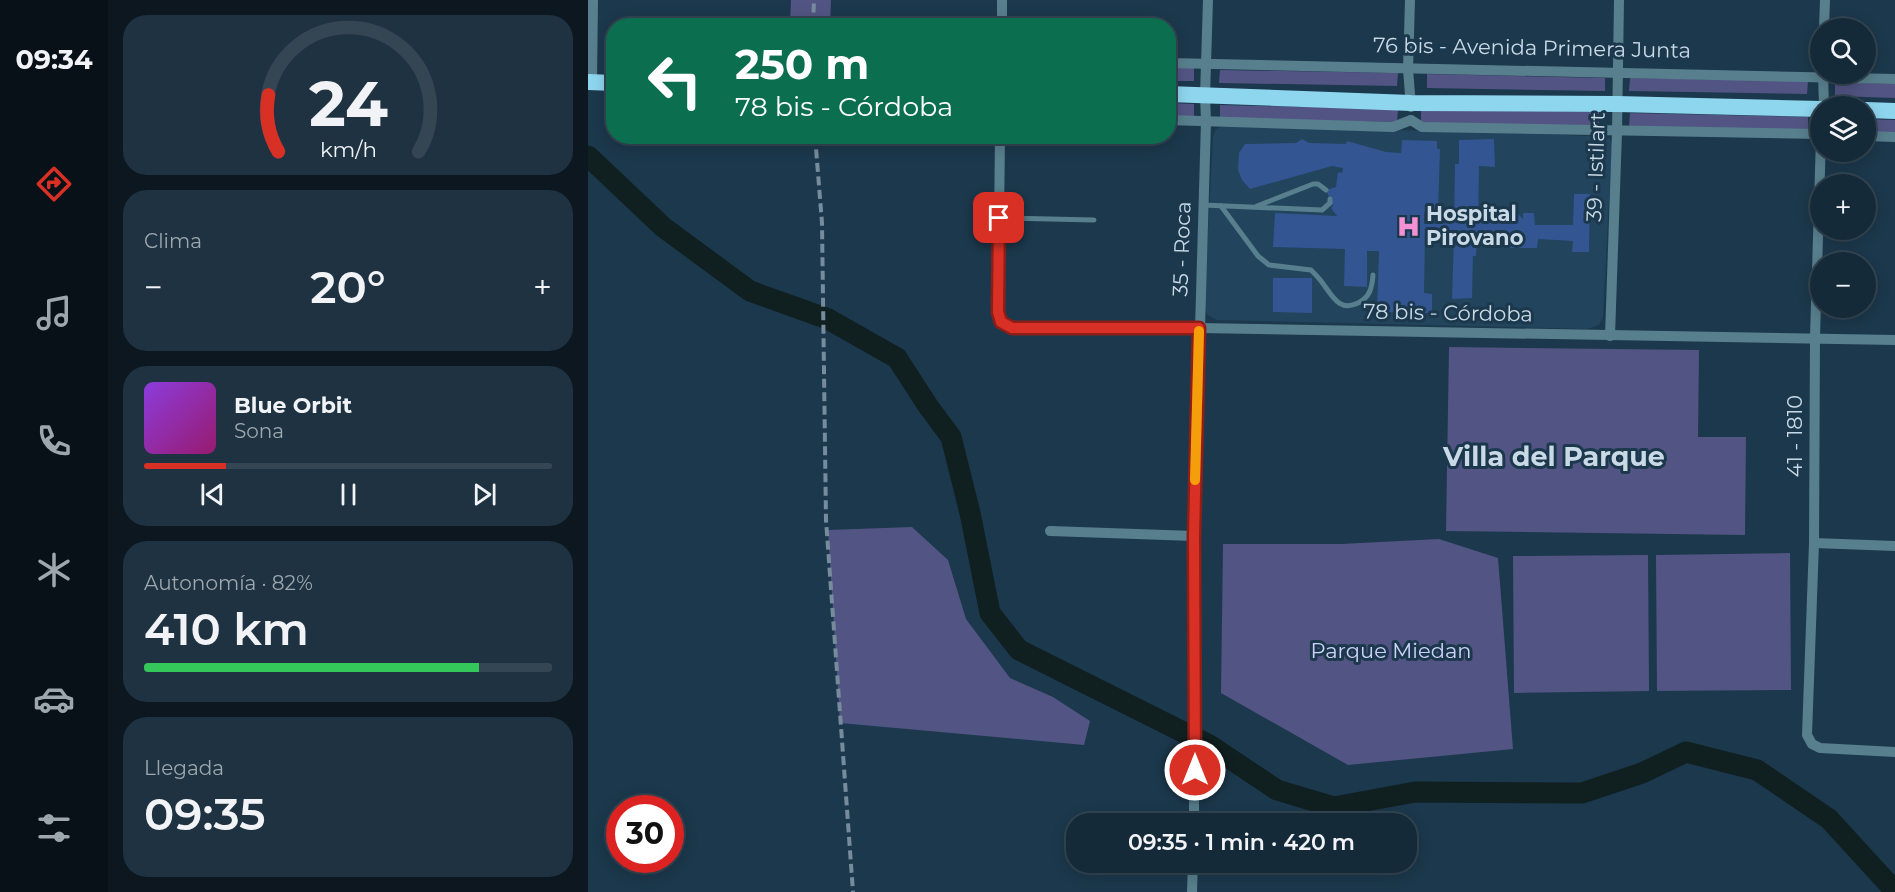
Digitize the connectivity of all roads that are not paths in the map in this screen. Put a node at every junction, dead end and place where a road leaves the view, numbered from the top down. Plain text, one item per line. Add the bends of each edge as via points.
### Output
1 (593, 0) edge
2 (1002, 0) edge
3 (1208, 0) edge
4 (1410, 0) edge
5 (1619, 0) edge
6 (1825, 0) edge
7 (1002, 18) edge
8 (1824, 18) edge
9 (1176, 63) edge
10 (1206, 64) junction
11 (1408, 69) junction
12 (1617, 72) junction
13 (1810, 75) edge
14 (1876, 78) edge
15 (1895, 79) edge
16 (590, 82) edge
17 (606, 83) edge
18 (1176, 94) edge
19 (1205, 96) junction
20 (1411, 103) junction
21 (1617, 104) junction
22 (1810, 108) edge
23 (1876, 110) edge
24 (1895, 111) edge
25 (1176, 120) edge
26 (1411, 120) junction
27 (1206, 121) junction
28 (1617, 132) junction
29 (1810, 136) edge
30 (1876, 136) edge
31 (1895, 137) edge
32 (1000, 144) edge
33 (1820, 162) edge
34 (1326, 190) dead end
35 (1330, 199) dead end
36 (1203, 205) junction
37 (1221, 206) junction
38 (1253, 207) junction
39 (999, 218) junction
40 (1094, 220) dead end
41 (1373, 275) dead end
42 (1199, 328) junction
43 (1610, 336) junction
44 (1815, 337) junction
45 (1895, 340) edge
46 (1050, 531) dead end
47 (1194, 536) junction
48 (1814, 543) junction
49 (1895, 546) edge
50 (1895, 752) edge
51 (1194, 813) edge
52 (1193, 873) edge
53 (1192, 892) edge

1 - 16 street
2 - 7 street
3 - 10 street, 35 - Roca
4 - 11 street
5 - 12 street, 39 - Istilart
6 - 8 street
9 - 10 street, 76 bis - Avenida Primera Junta
10 - 11 street, 76 bis - Avenida Primera Junta
10 - 19 street, 35 - Roca
11 - 12 street, 76 bis - Avenida Primera Junta
11 - 20 street
12 - 13 street, 76 bis - Avenida Primera Junta
12 - 21 street, 39 - Istilart
14 - 15 street, 76 bis - Avenida Primera Junta
16 - 17 highway
18 - 19 highway
19 - 20 highway
19 - 27 street, 35 - Roca
20 - 21 highway
20 - 26 street
21 - 22 highway
21 - 28 street, 39 - Istilart
23 - 24 highway
25 - 27 street
26 - 27 street via 1392,127
26 - 28 street via 1422,127
27 - 36 street, 35 - Roca
28 - 29 street
28 - 43 street, 39 - Istilart
30 - 31 street
32 - 39 street
33 - 44 street, 41 - 1810
34 - 38 lane via 1313,184
35 - 38 lane via 1322,210
36 - 37 lane
36 - 42 street, 35 - Roca
37 - 38 lane
37 - 41 lane via 1257,256 1269,266 1311,270 1341,305 1351,306 1368,297
39 - 40 lane
39 - 42 street, 78 bis - Córdoba via 1001,322 1012,328
42 - 43 street, 78 bis - Córdoba
42 - 47 street, 35 - Roca
43 - 44 street, 78 bis - Córdoba
44 - 45 street, 78 bis - Córdoba
44 - 48 street, 41 - 1810
46 - 47 street
47 - 51 street, 35 - Roca
48 - 49 street
48 - 50 street, 41 - 1810 via 1807,735 1820,748
52 - 53 street

